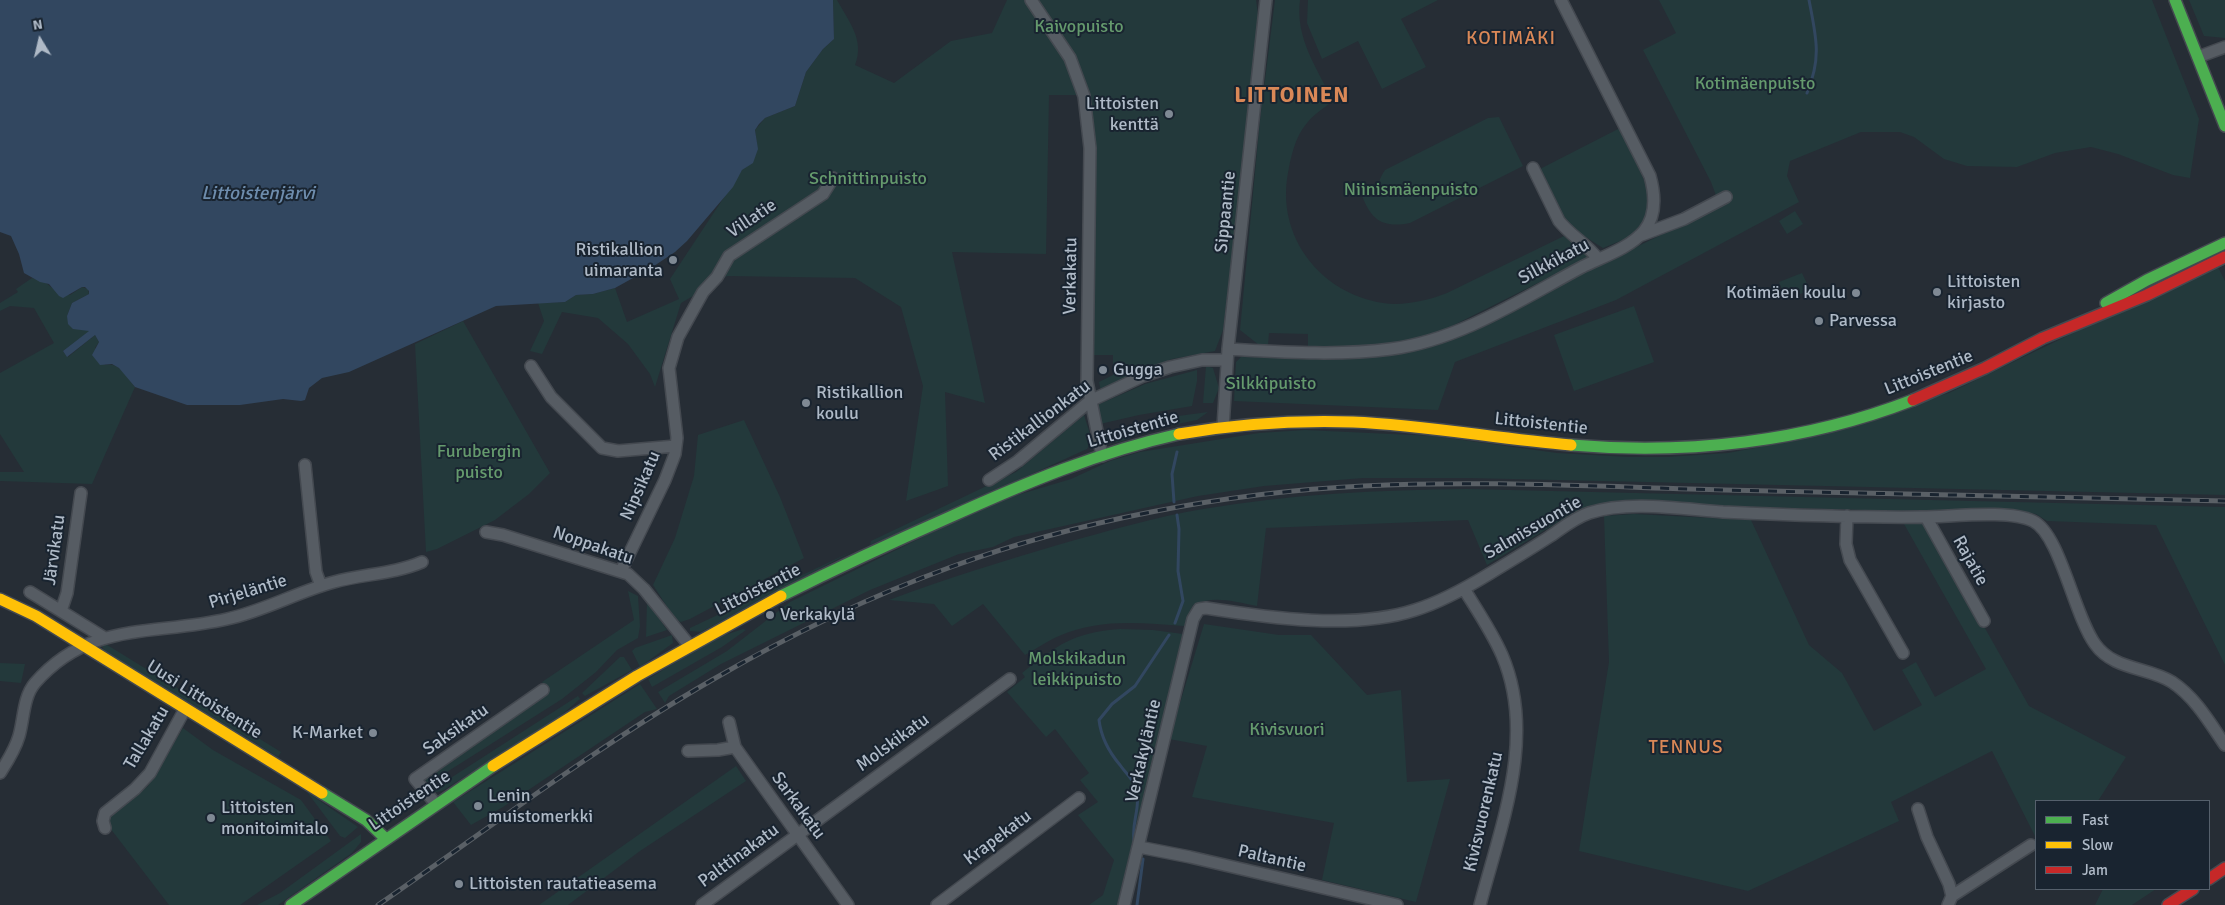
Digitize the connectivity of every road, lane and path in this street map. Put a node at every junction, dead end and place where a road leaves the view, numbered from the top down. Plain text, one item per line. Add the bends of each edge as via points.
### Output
1 (1031, 0) edge
2 (1266, 0) edge
3 (1561, 0) edge
4 (2175, 0) edge
5 (2225, 47) edge
6 (2198, 57) junction
7 (2225, 126) edge
8 (1533, 168) dead end
9 (833, 178) dead end
10 (1726, 197) dead end
11 (1638, 236) junction
12 (2225, 243) edge
13 (2225, 256) edge
14 (1598, 259) junction
15 (2078, 322) junction
16 (686, 326) joint
17 (1227, 354) junction
18 (531, 366) dead end
19 (1090, 401) junction
20 (1223, 427) junction
21 (676, 446) junction
22 (1102, 456) junction
23 (305, 466) dead end
24 (989, 480) dead end
25 (81, 494) dead end
26 (1848, 516) junction
27 (1926, 517) junction
28 (486, 532) dead end
29 (422, 562) dead end
30 (621, 571) junction
31 (320, 586) junction
32 (1464, 589) junction
33 (30, 592) dead end
34 (0, 599) edge
35 (1202, 608) joint
36 (61, 611) junction
37 (1984, 622) dead end
38 (103, 637) junction
39 (82, 645) junction
40 (689, 645) junction
41 (1903, 653) dead end
42 (1010, 679) dead end
43 (543, 690) dead end
44 (185, 709) junction
45 (729, 722) dead end
46 (2225, 745) edge
47 (735, 747) junction
48 (688, 751) dead end
49 (0, 773) edge
50 (1079, 798) dead end
51 (436, 804) junction
52 (1918, 809) dead end
53 (105, 828) dead end
54 (797, 835) junction
55 (386, 838) junction
56 (2031, 845) dead end
57 (1139, 848) junction
58 (2225, 868) edge
59 (2210, 877) edge
60 (2191, 890) edge
61 (1950, 900) edge
62 (291, 905) edge
63 (702, 905) edge
64 (848, 905) edge
65 (937, 905) edge
66 (1124, 905) edge
67 (1397, 905) edge
68 (1480, 905) edge
69 (2168, 905) edge

1 - 19 street, Verkakatu via 1070,58 1084,96 1090,148 1087,380
2 - 17 street, Sippaantie
3 - 11 street, Silkkikatu via 1650,176 1653,210 1648,224
4 - 6 street
5 - 6 street
6 - 7 street
8 - 14 street via 1565,229 1586,244
9 - 16 street, Villatie via 822,194 729,256 717,277 703,292
10 - 11 street via 1684,219
11 - 14 street, Silkkikatu
12 - 15 street, Littoistentie via 2116,296
13 - 15 street, Littoistentie via 2121,306
14 - 17 street, Silkkikatu via 1476,322 1412,345 1334,353
15 - 20 street, Littoistentie via 1975,374 1882,410 1823,428 1721,445 1586,447 1372,423
16 - 21 street, Nipsikatu via 678,337 669,368
17 - 19 street, Ristikallionkatu via 1143,376
17 - 20 street, Sippaantie
18 - 21 street via 551,396 602,448 618,451
19 - 22 street, Verkakatu
19 - 24 street, Ristikallionkatu via 1018,461
20 - 22 street, Littoistentie via 1156,440
21 - 30 street, Nipsikatu via 670,470
22 - 40 street, Littoistentie via 1024,484 866,554
23 - 31 street
25 - 36 street, Järvikatu via 67,593
26 - 27 street, Salmissuontie
26 - 32 street, Salmissuontie via 1640,507 1605,510 1582,516
26 - 41 street via 1846,544 1850,560
27 - 37 street, Rajatie
27 - 46 street, Salmissuontie via 2011,516 2039,524 2051,539 2083,624 2099,649 2116,662 2176,685 2194,702
28 - 30 street, Noppakatu
29 - 31 street, Pirjeläntie via 408,568
30 - 40 street, Noppakatu via 640,584
31 - 38 street, Pirjeläntie via 261,610 227,619
32 - 35 street, Salmissuontie via 1415,610 1364,619 1286,618
32 - 68 street, Kivisvuorenkatu via 1503,656 1516,723 1516,761
33 - 36 street
34 - 39 street, Uusi Littoistentie via 36,616
35 - 57 street, Verkakyläntie via 1193,620
36 - 38 street
38 - 39 street, Pirjeläntie
39 - 44 street, Uusi Littoistentie
39 - 49 street, Pirjeläntie via 31,688 16,744
40 - 51 street, Littoistentie
42 - 54 street, Molskikatu
43 - 51 street, Saksikatu via 415,780
44 - 53 street, Tallakatu via 150,773 135,790 105,813
44 - 55 street, Uusi Littoistentie via 366,820
45 - 47 street, Sarkakatu
47 - 48 street
47 - 54 street, Sarkakatu
50 - 65 street, Krapekatu
51 - 55 street, Littoistentie
52 - 61 street via 1949,884
54 - 63 street, Palttinakatu
54 - 64 street, Sarkakatu
55 - 62 street, Littoistentie
56 - 61 street
57 - 66 street, Verkakyläntie
57 - 67 street, Paltantie
58 - 59 street
60 - 69 street

